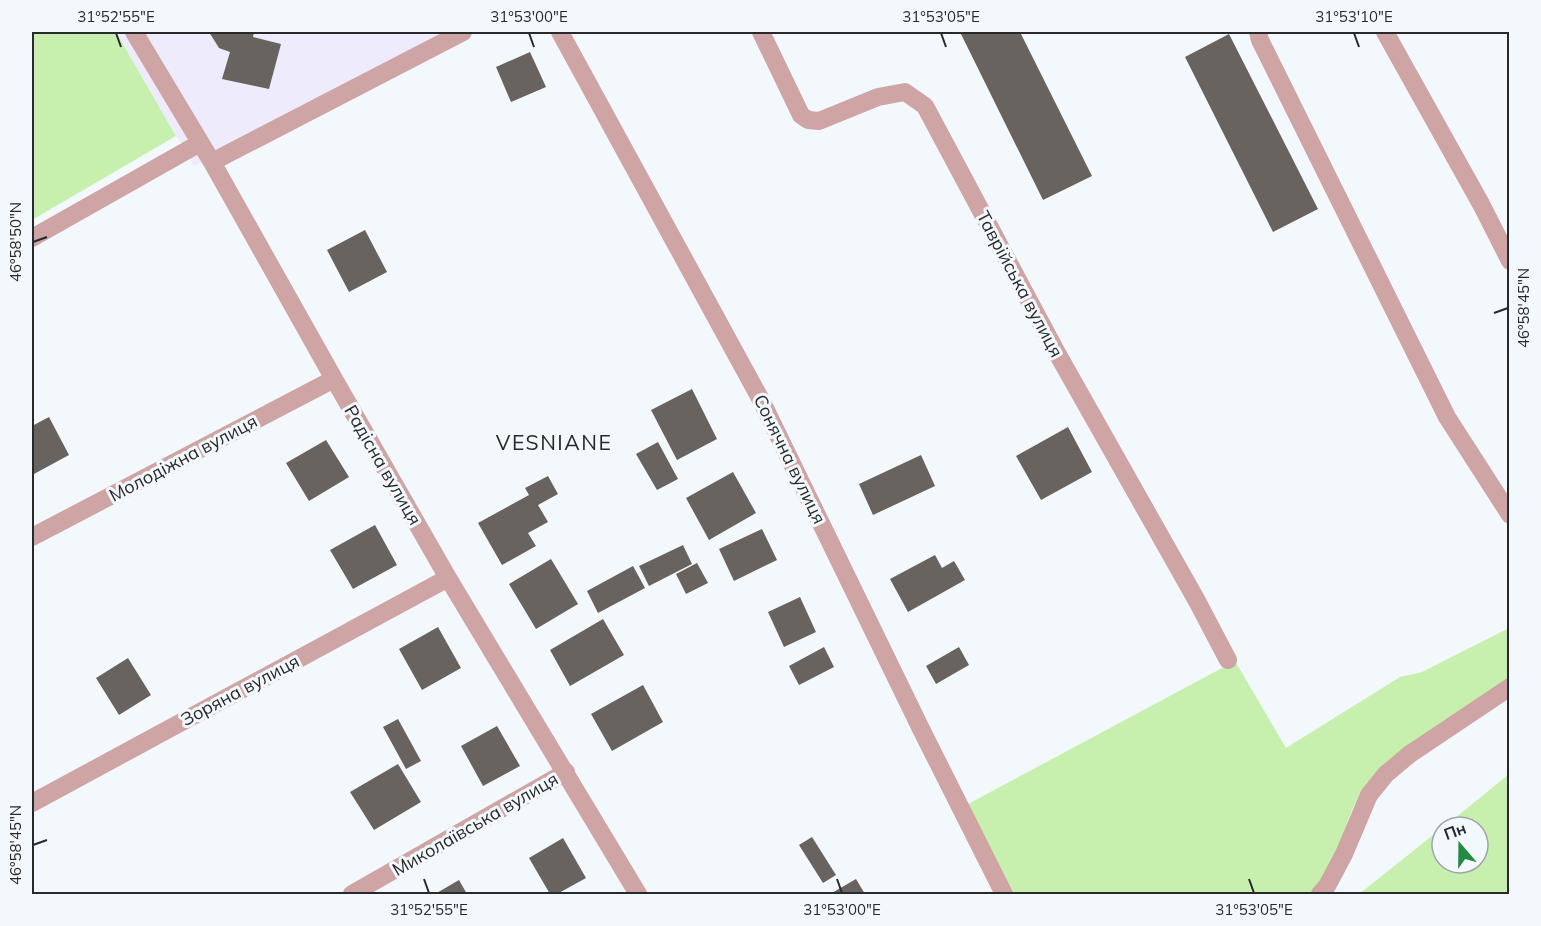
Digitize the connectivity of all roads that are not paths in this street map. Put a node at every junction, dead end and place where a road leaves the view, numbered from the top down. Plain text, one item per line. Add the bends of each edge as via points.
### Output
1 (134, 32) edge
2 (463, 32) edge
3 (560, 32) edge
4 (761, 32) edge
5 (1258, 32) edge
6 (1385, 32) edge
7 (200, 143) junction
8 (212, 162) junction
9 (32, 238) edge
10 (1509, 261) edge
11 (334, 379) junction
12 (1509, 515) edge
13 (32, 537) edge
14 (448, 578) junction
15 (1228, 660) dead end
16 (1509, 687) edge
17 (566, 772) junction
18 (32, 803) edge
19 (352, 894) edge
20 (638, 894) edge
21 (1004, 894) edge
22 (1320, 894) edge

1 - 7 street, Радісна вулиця
2 - 8 street
3 - 21 street, Сонячна вулиця via 761,400
4 - 15 street, Таврійська вулиця via 801,115 808,120 819,121 878,97 905,92 925,106
5 - 12 street via 1447,417
6 - 10 street
7 - 8 street, Радісна вулиця
7 - 9 street
8 - 11 street, Радісна вулиця
11 - 13 street, Молодіжна вулиця
11 - 14 street, Радісна вулиця
14 - 17 street, Радісна вулиця
14 - 18 street, Зоряна вулиця
16 - 22 street via 1386,774 1369,795 1344,854
17 - 19 street, Миколаївська вулиця
17 - 20 street, Радісна вулиця

